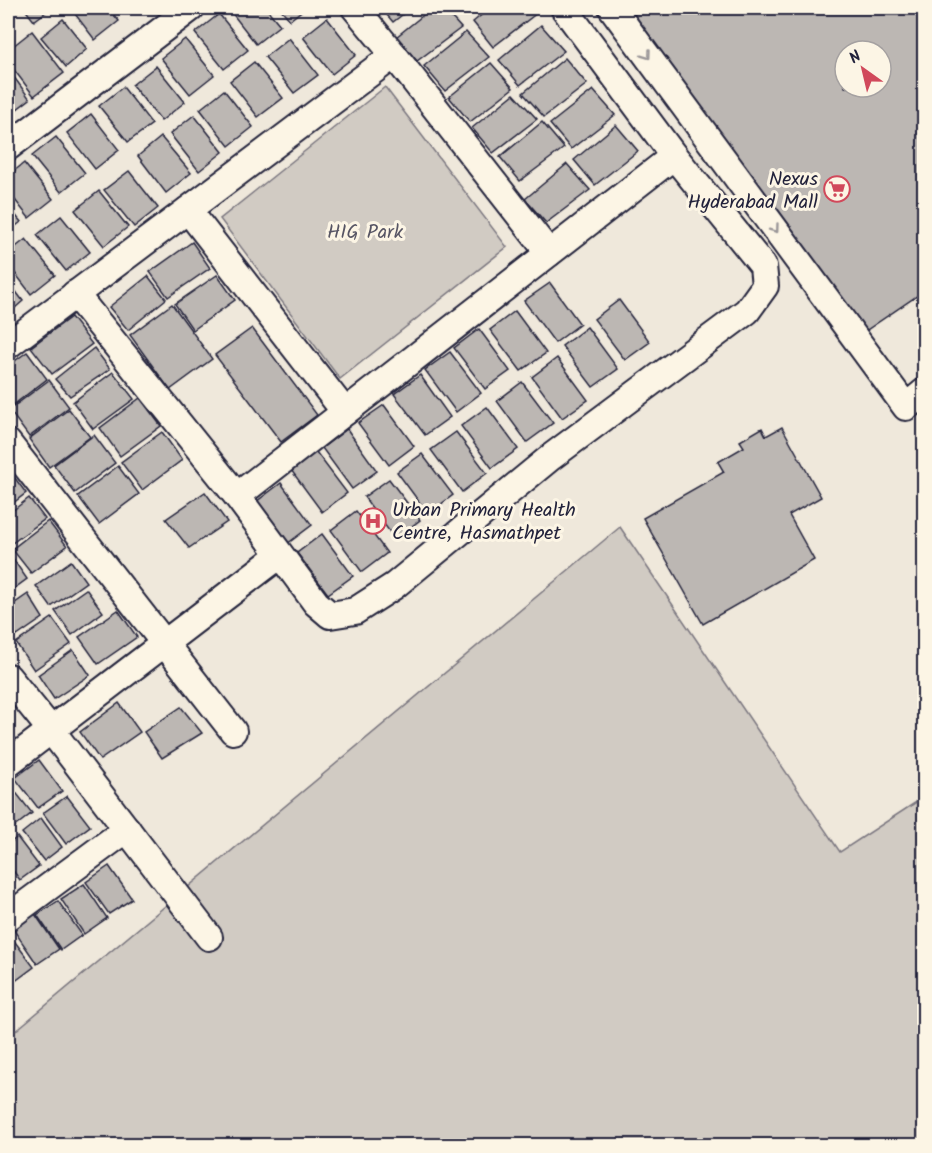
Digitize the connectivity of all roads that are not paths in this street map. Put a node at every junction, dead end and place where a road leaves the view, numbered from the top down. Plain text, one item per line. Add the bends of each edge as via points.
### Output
1 (191, 8) edge
2 (355, 8) edge
3 (564, 8) edge
4 (612, 8) edge
5 (394, 55) junction
6 (8, 147) edge
7 (674, 156) junction
8 (188, 210) junction
9 (549, 254) junction
10 (75, 294) junction
11 (8, 345) edge
12 (915, 399) edge
13 (345, 412) junction
14 (8, 443) edge
15 (237, 496) junction
16 (280, 555) junction
17 (165, 643) junction
18 (8, 677) edge
19 (51, 730) junction
20 (233, 731) dead end
21 (8, 763) edge
22 (126, 829) junction
23 (8, 917) edge
24 (209, 936) dead end

1 - 6 street
2 - 5 street
3 - 7 street
4 -> 12 street
5 - 8 street
5 - 9 street
7 - 9 street
7 - 16 street via 763,266 765,286 747,311 551,457 394,586 355,611 330,615 316,603
8 - 10 street
8 - 13 street
9 - 13 street
10 - 11 street
10 - 15 street
13 - 15 street
14 - 17 street
15 - 16 street
16 - 17 street
17 - 19 street
17 - 20 street
18 - 19 street
19 - 21 street
19 - 22 street
22 - 23 street
22 - 24 street

